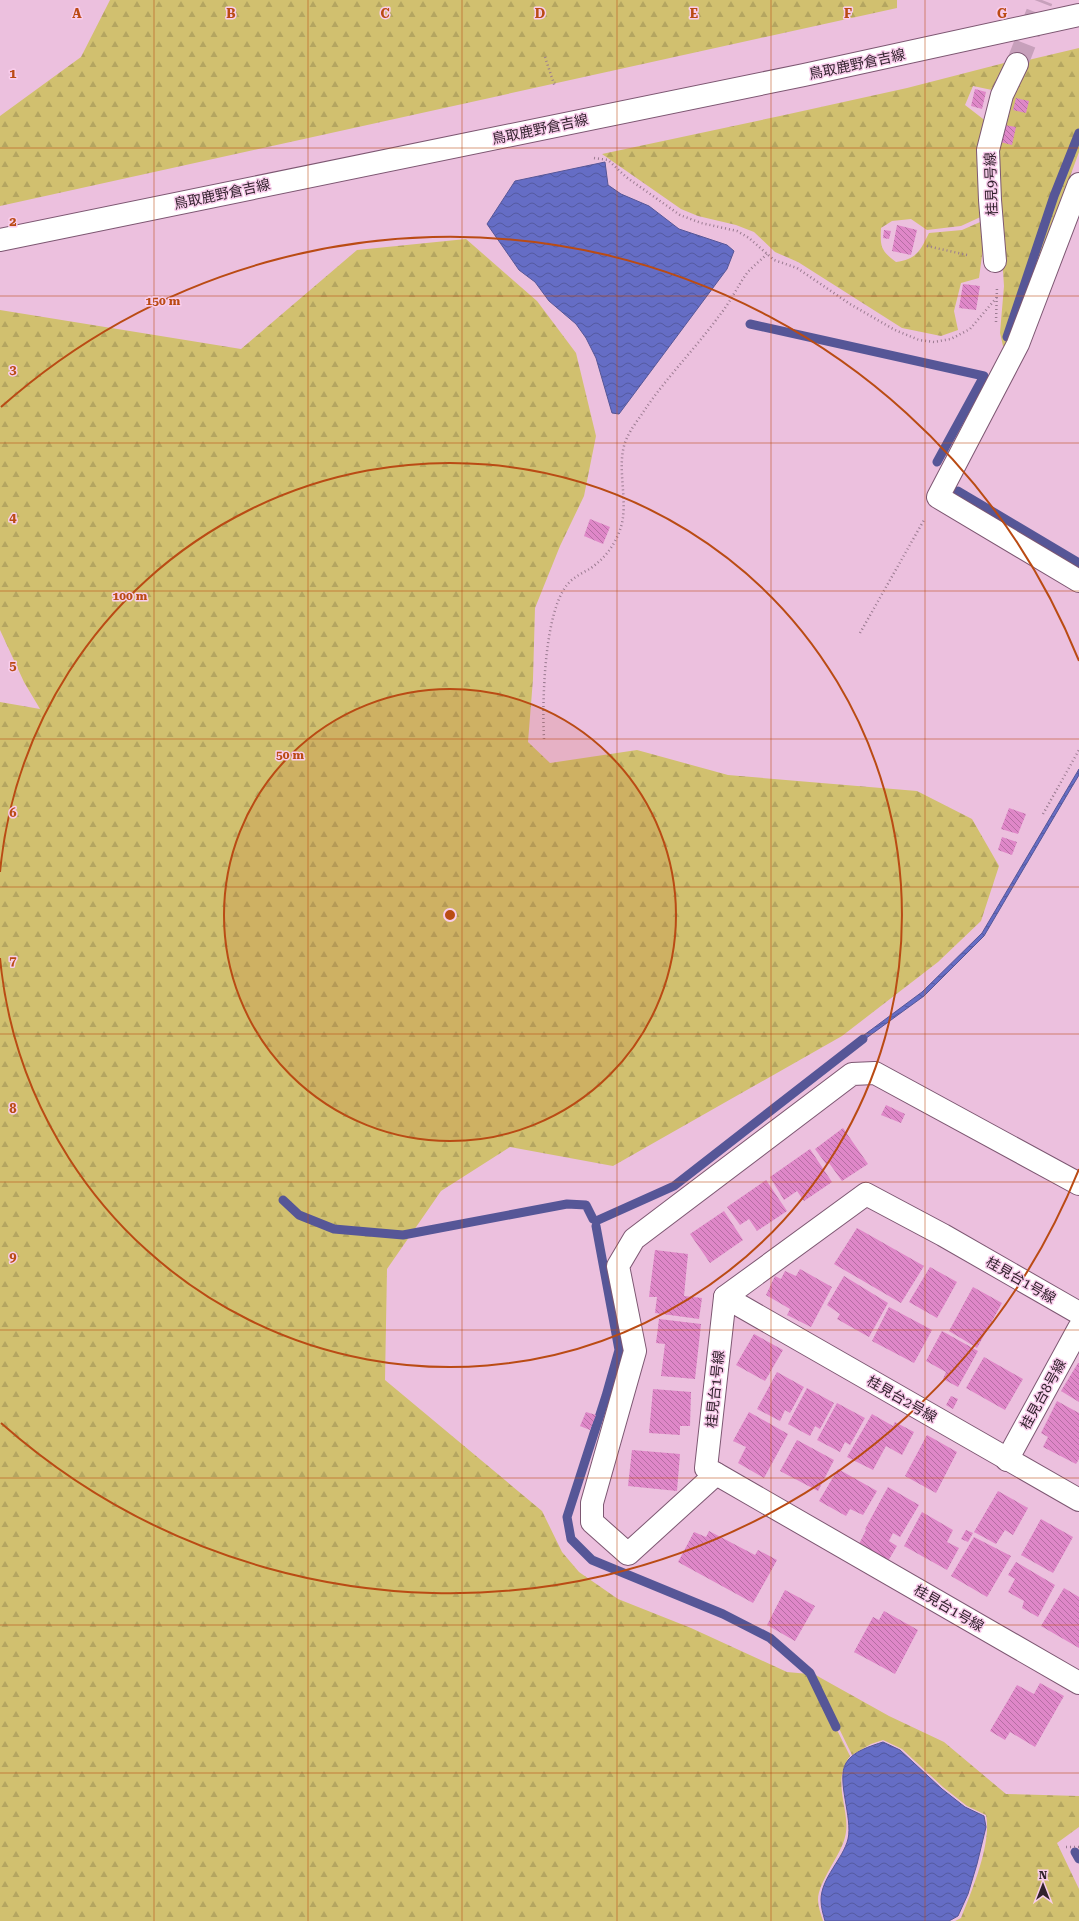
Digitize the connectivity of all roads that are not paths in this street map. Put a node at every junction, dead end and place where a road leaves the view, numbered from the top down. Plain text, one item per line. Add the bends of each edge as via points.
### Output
1 (1079, 15) edge
2 (1017, 64) tunnel mouth
3 (1079, 184) edge
4 (0, 240) edge
5 (995, 261) road end
6 (1079, 581) edge
7 (1079, 1184) edge
8 (725, 1297) junction
9 (1079, 1313) edge
10 (1079, 1328) edge
11 (1007, 1460) junction
12 (716, 1474) junction
13 (1079, 1500) edge
14 (1079, 1683) edge

1 - 4 street, 鳥取鹿野倉吉線 via 804,75
2 - 5 street, 桂見9号線 via 1002,95 988,150
3 - 6 street via 1018,344 938,497
7 - 12 street via 874,1073 852,1074 634,1239 618,1266 635,1351 592,1503 592,1522 628,1554
8 - 9 street, 桂見台1号線 via 866,1194
8 - 11 street, 桂見台2号線
8 - 12 street, 桂見台1号線 via 706,1468
10 - 11 street, 桂見台8号線
11 - 13 street, 桂見台2号線
12 - 14 street, 桂見台1号線

